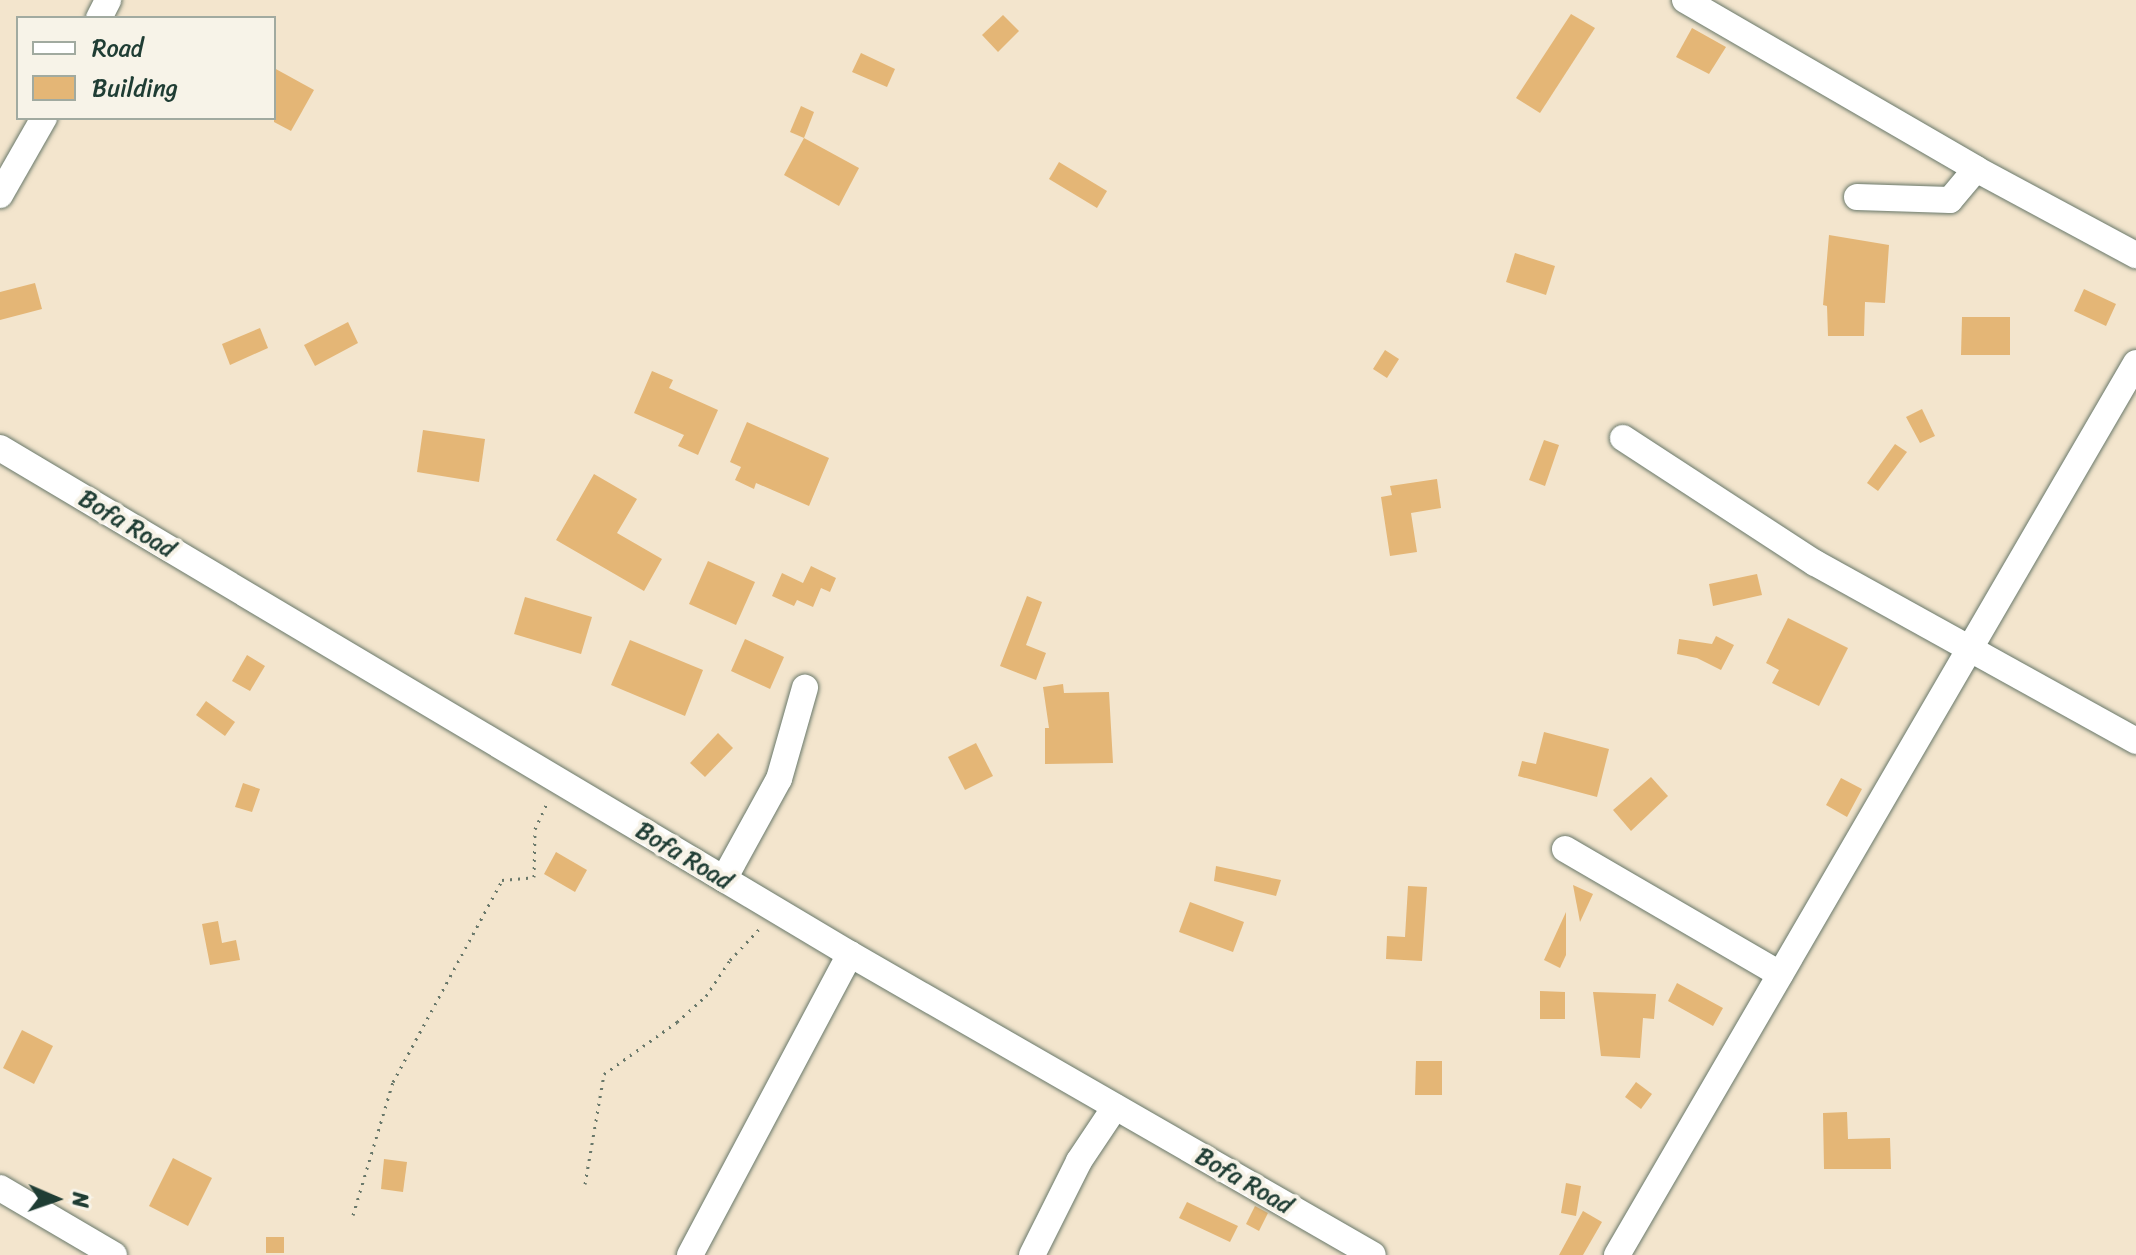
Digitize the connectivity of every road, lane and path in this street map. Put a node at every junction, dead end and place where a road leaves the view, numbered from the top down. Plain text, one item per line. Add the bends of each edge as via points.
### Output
1 (1685, 0) edge
2 (43, 120) edge
3 (1976, 169) junction
4 (0, 195) edge
5 (1857, 197) dead end
6 (2136, 255) edge
7 (2136, 363) edge
8 (1623, 438) dead end
9 (0, 448) edge
10 (1969, 650) junction
11 (805, 688) dead end
12 (2136, 741) edge
13 (557, 780) junction
14 (1565, 849) dead end
15 (724, 879) junction
16 (776, 910) junction
17 (850, 954) junction
18 (1780, 974) junction
19 (1115, 1107) junction
20 (585, 1184) dead end
21 (0, 1188) edge
22 (353, 1215) dead end
23 (114, 1255) edge
24 (690, 1255) edge
25 (1032, 1255) edge
26 (1373, 1255) edge
27 (1617, 1255) edge

1 - 3 street
2 - 4 street
3 - 5 street via 1950,200
3 - 6 street
7 - 10 street
8 - 10 street via 1815,563
9 - 13 street, Bofa Road
10 - 12 street
10 - 18 street
11 - 15 street via 779,779
13 - 15 street, Bofa Road
13 - 22 path via 535,829 534,877 502,880 393,1082
14 - 18 street
15 - 16 street, Bofa Road
16 - 17 street, Bofa Road
16 - 20 path via 730,960 706,996 604,1074
17 - 19 street, Bofa Road
17 - 24 street
18 - 27 street
19 - 25 street via 1079,1161
19 - 26 street, Bofa Road
21 - 23 street

